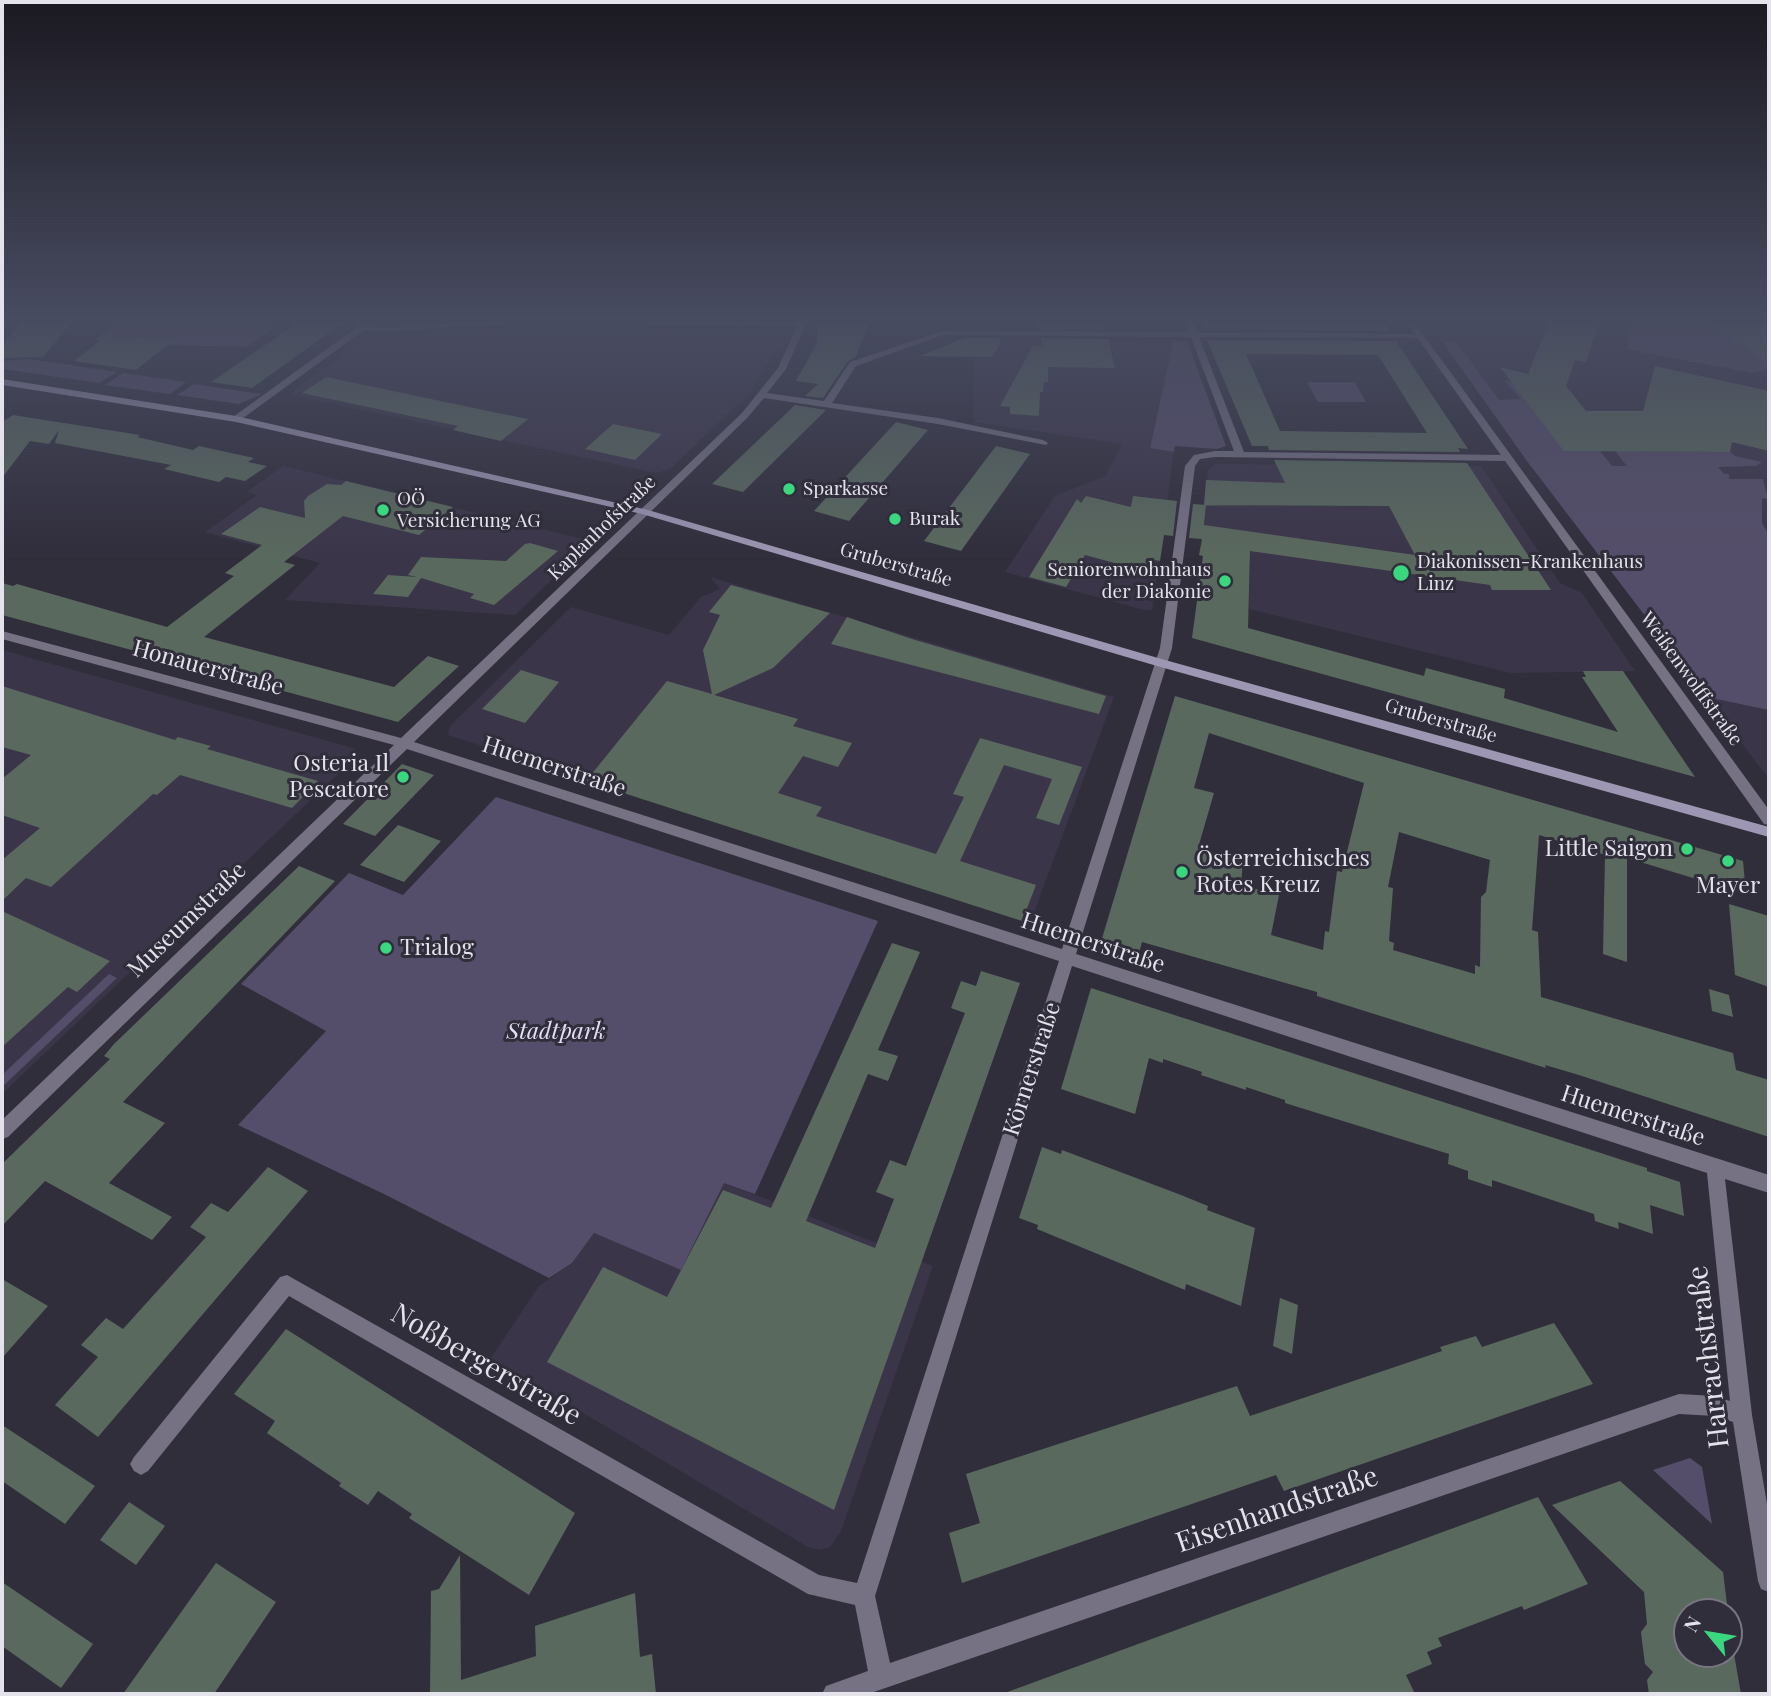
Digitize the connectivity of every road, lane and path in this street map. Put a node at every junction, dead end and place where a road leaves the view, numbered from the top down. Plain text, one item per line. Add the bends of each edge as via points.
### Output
1 (123, 401) edge
2 (261, 401) edge
3 (757, 401) edge
4 (807, 401) edge
5 (829, 401) edge
6 (1220, 401) edge
7 (1466, 401) edge
8 (827, 404) junction
9 (236, 419) junction
10 (1043, 443) dead end
11 (1240, 454) junction
12 (1507, 458) junction
13 (644, 512) junction
14 (2, 635) edge
15 (1161, 663) junction
16 (403, 743) junction
17 (1769, 820) edge
18 (1769, 832) edge
19 (1067, 959) junction
20 (2, 1131) edge
21 (1715, 1166) junction
22 (1769, 1184) edge
23 (1742, 1415) junction
24 (141, 1464) dead end
25 (1769, 1581) edge
26 (864, 1596) junction
27 (881, 1678) junction
28 (834, 1694) edge

1 - 9 main road, Gruberstraße
2 - 9 street
3 - 13 street, Kaplanhofstraße
4 - 8 street
5 - 8 street
6 - 11 street
7 - 12 street, Weißenwolffstraße
8 - 10 street
9 - 13 main road, Gruberstraße
11 - 12 street
11 - 15 street, Körnerstraße via 1197,457 1190,466 1170,632
12 - 17 street, Weißenwolffstraße
13 - 15 main road, Gruberstraße
13 - 16 street, Kaplanhofstraße
14 - 16 street, Honauerstraße
15 - 18 main road, Gruberstraße
15 - 19 street, Körnerstraße
16 - 19 street, Huemerstraße
16 - 20 street, Museumstraße
19 - 21 street, Huemerstraße
19 - 26 street, Körnerstraße
21 - 22 street, Huemerstraße
21 - 23 street, Harrachstraße
23 - 25 street, Harrachstraße
23 - 27 street, Eisenhandstraße via 1715,1406 1679,1404
24 - 26 street, Noßbergerstraße via 287,1284 816,1586
26 - 27 street, Körnerstraße
27 - 28 street, Eisenhandstraße

